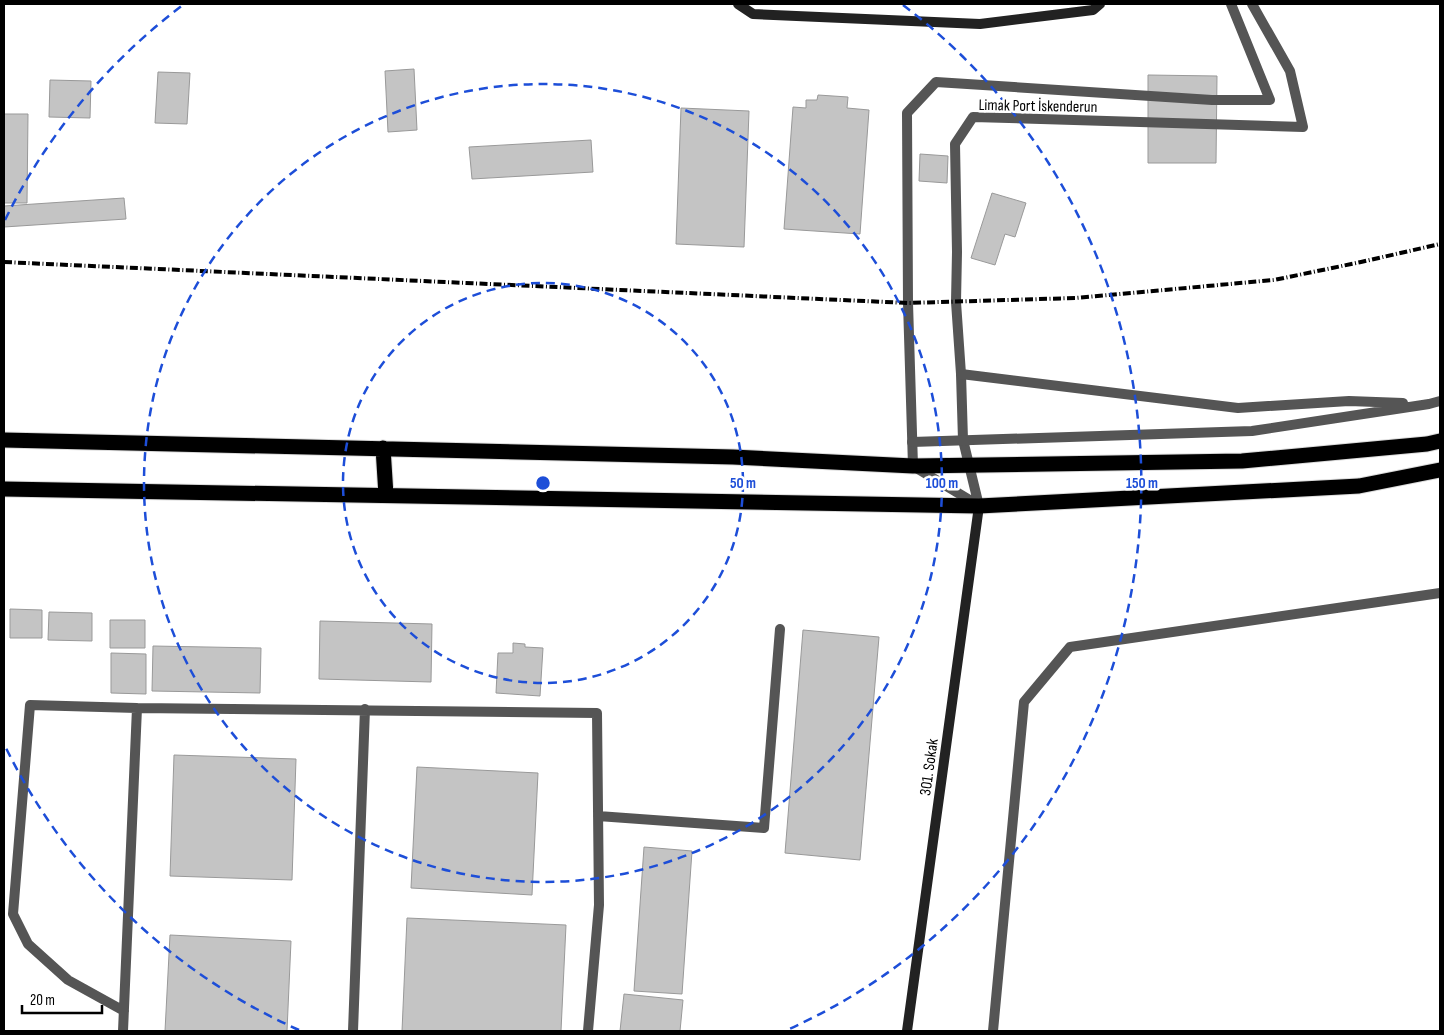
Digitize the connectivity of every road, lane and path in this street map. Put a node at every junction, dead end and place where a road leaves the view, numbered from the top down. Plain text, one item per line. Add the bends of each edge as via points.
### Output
1 (738, 4) edge
2 (1100, 4) edge
3 (1231, 4) edge
4 (1252, 4) edge
5 (961, 374) junction
6 (1440, 401) edge
7 (1429, 404) junction
8 (4, 440) edge
9 (963, 440) junction
10 (1440, 441) edge
11 (912, 442) junction
12 (383, 448) junction
13 (914, 466) junction
14 (968, 466) junction
15 (1440, 470) edge
16 (4, 489) edge
17 (386, 495) junction
18 (979, 506) junction
19 (1440, 593) edge
20 (780, 629) dead end
21 (137, 708) junction
22 (365, 710) junction
23 (598, 816) junction
24 (124, 1011) junction
25 (123, 1031) edge
26 (353, 1031) edge
27 (588, 1031) edge
28 (907, 1031) edge
29 (993, 1031) edge

1 - 2 street via 753,14 980,24 1093,10
3 - 11 street via 1270,100 1212,100 936,82 907,113
4 - 5 street, Limak Port İskenderun via 1290,71 1303,128 973,117 955,144 956,302
5 - 7 street via 1238,408 1349,401
5 - 9 street, Limak Port İskenderun
6 - 7 street
7 - 9 street via 1252,431
8 - 12 highway
9 - 11 street
9 - 14 street, Limak Port İskenderun
10 - 14 highway via 1242,461
11 - 13 street
12 - 13 highway via 733,457
12 - 17 highway
13 - 14 highway
13 - 18 street
14 - 18 street, Limak Port İskenderun
15 - 18 highway via 1359,486
16 - 17 highway
17 - 18 highway
18 - 28 street, 301. Sokak
19 - 29 street via 1070,647 1024,702
20 - 23 street via 764,828
21 - 22 street
21 - 24 street
21 - 24 street via 30,705 13,914 28,944 68,980
22 - 23 street via 597,713
22 - 26 street
23 - 27 street via 599,904
24 - 25 street

